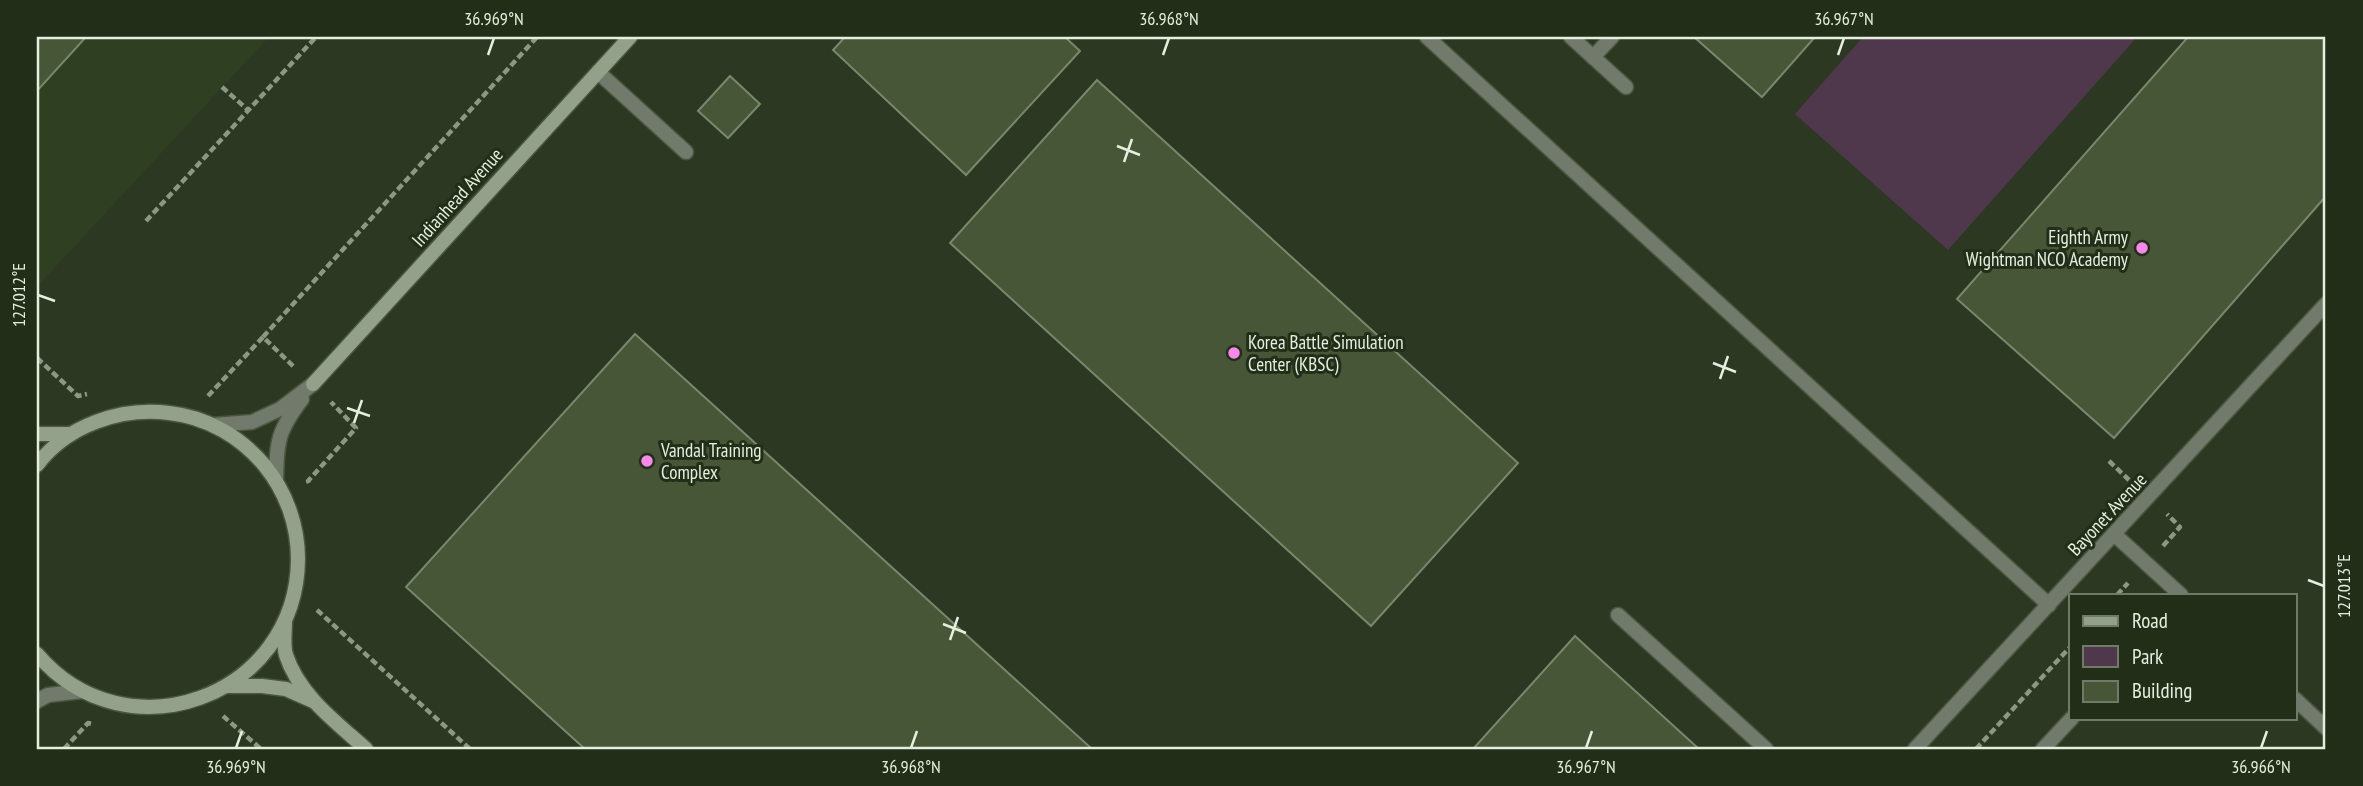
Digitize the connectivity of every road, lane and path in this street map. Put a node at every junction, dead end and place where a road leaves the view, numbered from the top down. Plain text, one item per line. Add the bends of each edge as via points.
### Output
1 (316, 37) edge
2 (537, 37) edge
3 (630, 37) edge
4 (1427, 37) edge
5 (1571, 37) edge
6 (1612, 37) edge
7 (1593, 57) junction
8 (598, 72) junction
9 (222, 87) dead end
10 (1626, 87) dead end
11 (248, 110) junction
12 (686, 152) dead end
13 (146, 221) dead end
14 (2326, 304) edge
15 (37, 358) edge
16 (313, 384) junction
17 (89, 394) dead end
18 (196, 394) dead end
19 (213, 425) junction
20 (37, 434) edge
21 (71, 435) junction
22 (37, 465) edge
23 (276, 481) junction
24 (2114, 534) junction
25 (2180, 594) edge
26 (2049, 605) junction
27 (1618, 615) dead end
28 (285, 621) junction
29 (2069, 648) edge
30 (37, 654) edge
31 (227, 686) junction
32 (83, 691) junction
33 (2296, 700) edge
34 (37, 701) edge
35 (314, 702) junction
36 (2070, 720) edge
37 (2326, 728) edge
38 (366, 749) edge
39 (1766, 749) edge
40 (1915, 749) edge
41 (1976, 749) edge
42 (2043, 749) edge

1 - 11 path
2 - 18 path via 208,397
3 - 8 main road, Indianhead Avenue
4 - 26 street
5 - 7 street
6 - 7 street
7 - 10 street
8 - 12 street
8 - 16 main road, Indianhead Avenue
9 - 11 path
11 - 13 path
14 - 24 street, Bayonet Avenue
15 - 17 path via 78,396
16 - 19 street via 280,409 252,422
16 - 23 street via 285,422 277,444
19 - 21 main road via 146,411 107,418
19 - 23 main road via 249,449
20 - 21 main road
21 - 22 main road
23 - 28 main road via 293,519 298,550 296,586
24 - 25 street
24 - 26 street, Bayonet Avenue
26 - 40 street, Bayonet Avenue
27 - 39 street
28 - 31 main road via 256,662
28 - 35 main road via 285,653
29 - 41 path
30 - 32 main road via 56,674
31 - 32 main road via 193,701 157,708 122,705
31 - 35 main road via 285,689
32 - 34 street via 48,695
33 - 37 street
35 - 38 main road
36 - 42 street

